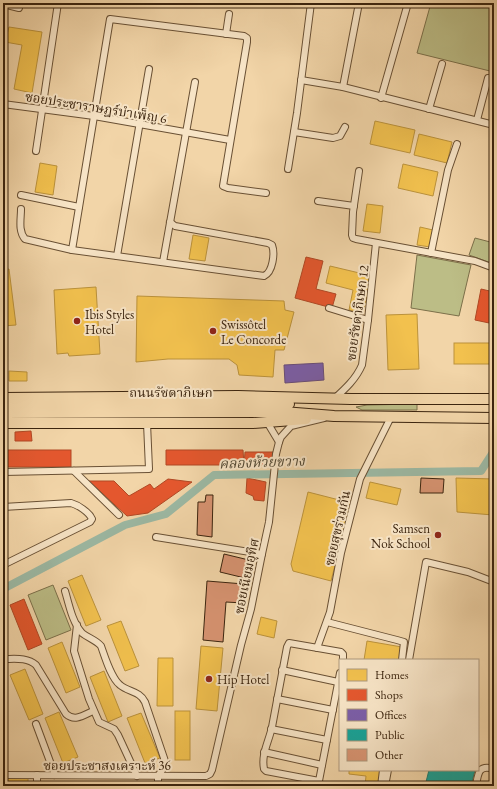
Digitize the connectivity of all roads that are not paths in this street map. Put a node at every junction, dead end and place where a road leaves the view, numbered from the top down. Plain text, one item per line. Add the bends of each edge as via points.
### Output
1 (58, 3) edge
2 (311, 3) edge
3 (359, 3) edge
4 (408, 3) edge
5 (3, 4) edge
6 (19, 8) dead end
7 (229, 14) dead end
8 (226, 34) junction
9 (442, 64) dead end
10 (149, 69) dead end
11 (488, 78) dead end
12 (301, 80) junction
13 (195, 82) dead end
14 (343, 88) junction
15 (381, 98) junction
16 (3, 104) edge
17 (43, 108) junction
18 (429, 109) junction
19 (94, 116) junction
20 (477, 120) junction
21 (140, 124) junction
22 (494, 125) edge
23 (345, 127) dead end
24 (294, 132) junction
25 (186, 133) junction
26 (230, 140) junction
27 (458, 144) dead end
28 (36, 151) dead end
29 (288, 169) dead end
30 (359, 171) dead end
31 (266, 193) dead end
32 (21, 195) dead end
33 (318, 201) dead end
34 (354, 206) junction
35 (79, 207) junction
36 (22, 209) dead end
37 (170, 222) junction
38 (376, 243) junction
39 (72, 250) junction
40 (431, 253) junction
41 (117, 256) junction
42 (163, 262) junction
43 (494, 268) edge
44 (329, 308) dead end
45 (368, 320) junction
46 (3, 398) edge
47 (336, 399) junction
48 (494, 399) edge
49 (3, 405) edge
50 (3, 413) edge
51 (334, 416) junction
52 (391, 417) junction
53 (494, 418) edge
54 (3, 422) edge
55 (267, 422) junction
56 (147, 423) junction
57 (279, 442) junction
58 (3, 472) edge
59 (74, 472) junction
60 (3, 506) edge
61 (118, 515) dead end
62 (156, 537) dead end
63 (262, 554) junction
64 (3, 564) edge
65 (494, 582) edge
66 (65, 591) dead end
67 (327, 622) junction
68 (77, 625) junction
69 (317, 648) junction
70 (3, 659) edge
71 (343, 659) edge
72 (402, 659) edge
73 (409, 659) edge
74 (282, 670) junction
75 (339, 678) edge
76 (338, 682) junction
77 (277, 699) junction
78 (333, 710) junction
79 (93, 711) junction
80 (36, 724) dead end
81 (271, 729) junction
82 (327, 740) junction
83 (264, 752) junction
84 (322, 765) junction
85 (494, 769) edge
86 (383, 771) edge
87 (388, 771) edge
88 (210, 774) joint
89 (3, 775) edge
90 (37, 775) junction
91 (55, 775) junction
92 (137, 776) junction
93 (158, 776) junction
94 (318, 783) edge
95 (37, 786) edge
96 (158, 786) edge
97 (381, 786) edge
98 (385, 786) edge
99 (476, 786) edge

1 - 17 street
2 - 12 street
3 - 14 street
4 - 15 street
5 - 6 street
7 - 8 street
8 - 19 street via 110,19
8 - 26 street via 244,36 247,42
9 - 18 street
10 - 21 street
11 - 20 street
12 - 14 street
12 - 24 street
13 - 25 street
14 - 15 street
15 - 18 street
16 - 17 street, ซอยประชาราษฎร์บำเพ็ญ 6
17 - 19 street, ซอยประชาราษฎร์บำเพ็ญ 6
17 - 28 street
18 - 20 street
19 - 21 street, ซอยประชาราษฎร์บำเพ็ญ 6
19 - 35 street
20 - 22 street
21 - 25 street, ซอยประชาราษฎร์บำเพ็ญ 6
21 - 41 street
23 - 24 street via 340,136 333,138
24 - 29 street
25 - 26 street, ซอยประชาราษฎร์บำเพ็ญ 6
25 - 37 street
26 - 31 street via 223,186
27 - 40 street via 448,170
30 - 34 street
32 - 35 street
33 - 34 street
34 - 38 street via 353,238
35 - 39 street
36 - 39 street via 21,229 25,239
37 - 42 street
37 - 42 street via 175,226 272,244 274,249 270,271 264,276
38 - 40 street
38 - 45 street, ซอยรัชดาภิเษก 12
39 - 41 street
40 - 43 street via 475,261
41 - 42 street
44 - 45 street
45 - 47 street, ซอยรัชดาภิเษก 12 via 362,365
46 - 47 main road, ถนนรัชดาภิเษก via 238,396
47 - 48 main road, ถนนรัชดาภิเษก
47 - 49 main road, ถนนรัชดาภิเษก via 282,404
50 - 51 main road, ถนนรัชดาภิเษก via 282,412
51 - 52 main road, ถนนรัชดาภิเษก
51 - 55 main road, ถนนรัชดาภิเษก
51 - 57 street, ซอยเนียมอุทิศ via 291,426
52 - 53 main road, ถนนรัชดาภิเษก
52 - 67 street, ซอยสุขร่วมกัน via 360,479
54 - 56 main road, ถนนรัชดาภิเษก
55 - 56 main road, ถนนรัชดาภิเษก
55 - 57 street
56 - 59 street via 149,470
57 - 63 street, ซอยเนียมอุทิศ via 269,522
58 - 59 street
59 - 61 street
60 - 64 street via 71,503 92,519
62 - 63 street
63 - 88 street, ซอยเนียมอุทิศ
65 - 73 street via 468,572 426,562
66 - 68 street
67 - 69 street, ซอยสุขร่วมกัน
67 - 72 street via 404,642
68 - 79 street via 74,651
68 - 93 street via 84,635 101,646 115,681 143,697 166,761
69 - 71 street via 341,652
69 - 74 street via 289,643
70 - 79 street via 21,659 36,665 70,718 75,719
74 - 76 street
74 - 77 street
75 - 76 street
76 - 78 street
77 - 78 street
77 - 81 street
78 - 82 street
79 - 92 street via 99,722 114,729
80 - 91 street
81 - 82 street
81 - 83 street
82 - 84 street
83 - 84 street
83 - 94 street via 263,766 266,771
84 - 94 street
85 - 99 street via 482,768
86 - 97 street
87 - 98 street
88 - 93 street, ซอยประชาสงเคราะห์ 36
89 - 90 street, ซอยประชาสงเคราะห์ 36
90 - 91 street, ซอยประชาสงเคราะห์ 36
90 - 95 street
91 - 92 street, ซอยประชาสงเคราะห์ 36
92 - 93 street, ซอยประชาสงเคราะห์ 36
93 - 96 street

